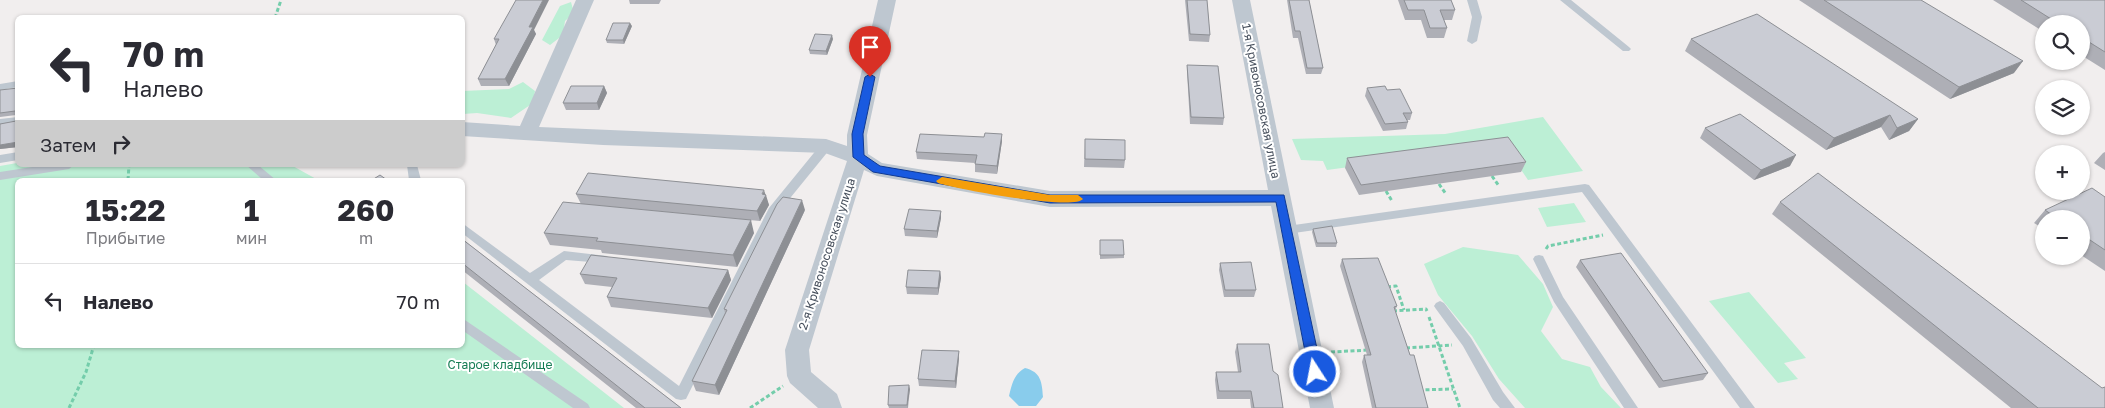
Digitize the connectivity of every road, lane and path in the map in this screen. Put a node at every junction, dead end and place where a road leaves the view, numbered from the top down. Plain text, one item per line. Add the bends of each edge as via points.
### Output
1 (281, 0) edge
2 (585, 0) edge
3 (887, 0) edge
4 (1241, 0) edge
5 (1472, 0) edge
6 (1565, 0) edge
7 (276, 15) edge
8 (1472, 41) dead end
9 (1626, 49) dead end
10 (15, 84) edge
11 (0, 87) edge
12 (15, 120) edge
13 (0, 123) edge
14 (465, 129) edge
15 (527, 132) junction
16 (826, 146) junction
17 (15, 156) edge
18 (858, 157) junction
19 (0, 159) edge
20 (56, 167) edge
21 (254, 167) edge
22 (0, 176) edge
23 (267, 178) edge
24 (1280, 198) junction
25 (465, 229) edge
26 (1287, 230) junction
27 (1618, 232) junction
28 (1539, 259) joint
29 (613, 260) edge
30 (531, 279) junction
31 (1387, 286) edge
32 (1440, 306) dead end
33 (1404, 310) junction
34 (1393, 311) edge
35 (465, 325) edge
36 (1439, 347) junction
37 (93, 348) edge
38 (1402, 349) edge
39 (1374, 350) edge
40 (1328, 352) dead end
41 (799, 376) junction
42 (1453, 389) junction
43 (1418, 390) edge
44 (69, 408) edge
45 (583, 408) edge
46 (750, 408) edge
47 (830, 408) edge
48 (1322, 408) edge
49 (1460, 408) edge
50 (1508, 408) edge
51 (1631, 408) edge
52 (1748, 408) edge

1 - 7 path
2 - 15 street
3 - 18 street, 2-я Кривоносовская улица via 857,134
4 - 24 street, 1-я Кривоносовская улица
5 - 8 lane via 1477,18
6 - 9 lane
10 - 11 lane
12 - 13 lane
14 - 15 street
15 - 16 street
16 - 18 street
16 - 30 lane via 760,227 681,395
17 - 19 lane
18 - 24 street via 877,169 1050,199
18 - 41 street, 2-я Кривоносовская улица via 797,350
20 - 22 lane
21 - 23 lane
24 - 26 street, 1-я Кривоносовская улица
25 - 30 lane
26 - 27 lane via 1585,188
26 - 48 street, 1-я Кривоносовская улица
27 - 28 path via 1548,246
27 - 52 lane
28 - 51 lane via 1558,299
29 - 30 lane via 564,255
31 - 33 path via 1396,286
32 - 50 lane
33 - 34 path
33 - 36 path via 1426,310
35 - 45 lane
36 - 38 path
36 - 42 path
37 - 44 path
39 - 40 path
41 - 46 path
41 - 47 street via 828,401
42 - 43 path
42 - 49 path

